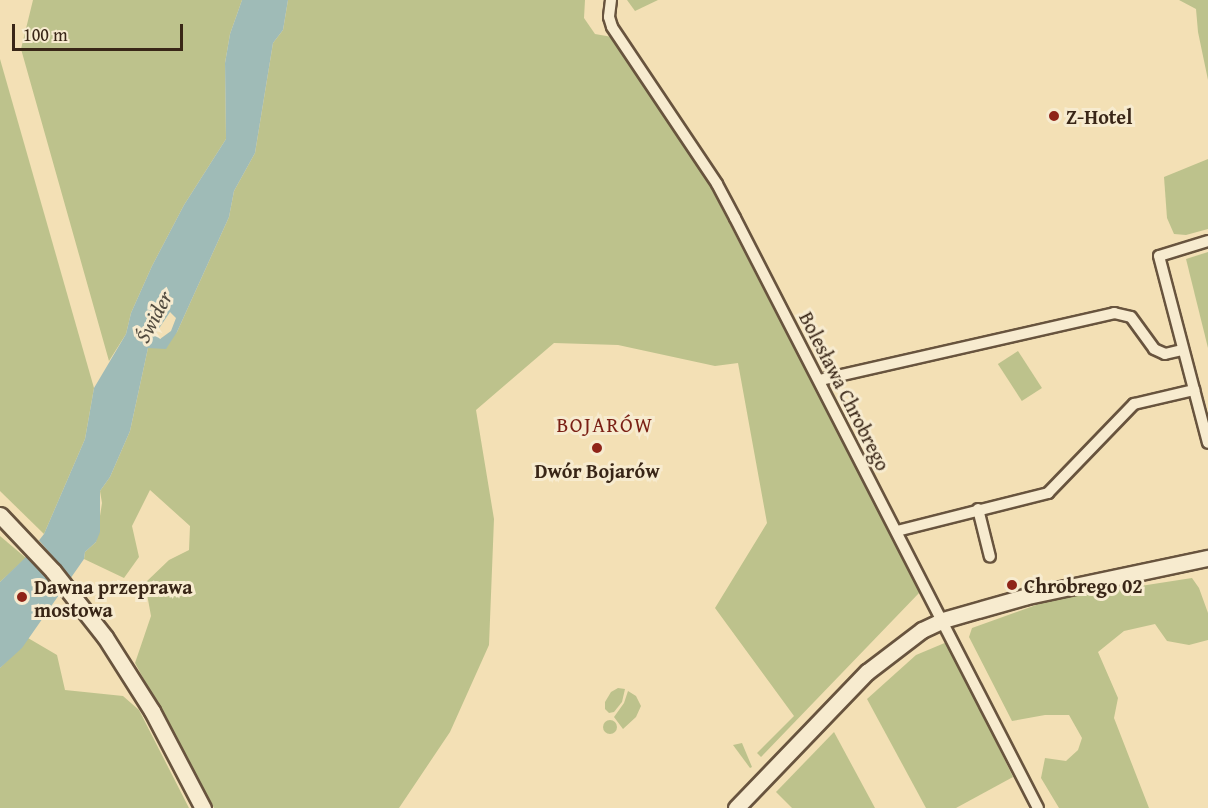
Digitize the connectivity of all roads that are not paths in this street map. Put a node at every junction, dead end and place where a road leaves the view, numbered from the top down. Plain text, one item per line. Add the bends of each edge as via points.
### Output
1 (611, 0) edge
2 (1208, 241) edge
3 (1180, 351) junction
4 (820, 380) junction
5 (1191, 391) junction
6 (1208, 443) edge
7 (978, 509) junction
8 (1, 515) edge
9 (897, 531) junction
10 (990, 557) dead end
11 (1208, 558) edge
12 (943, 620) junction
13 (203, 808) edge
14 (736, 808) edge
15 (1038, 808) edge

1 - 4 street, Bolesława Chrobrego via 612,27 717,184
2 - 3 street via 1159,256
3 - 4 street via 1165,354 1154,350 1131,318 1114,313
3 - 5 street
4 - 9 street, Bolesława Chrobrego
5 - 6 street
5 - 7 street via 1134,404 1048,493
7 - 9 street
7 - 10 street
8 - 13 street via 105,636 152,711
9 - 12 street, Bolesława Chrobrego
11 - 12 street via 1028,596
12 - 14 street via 922,630 867,672
12 - 15 street, Bolesława Chrobrego

